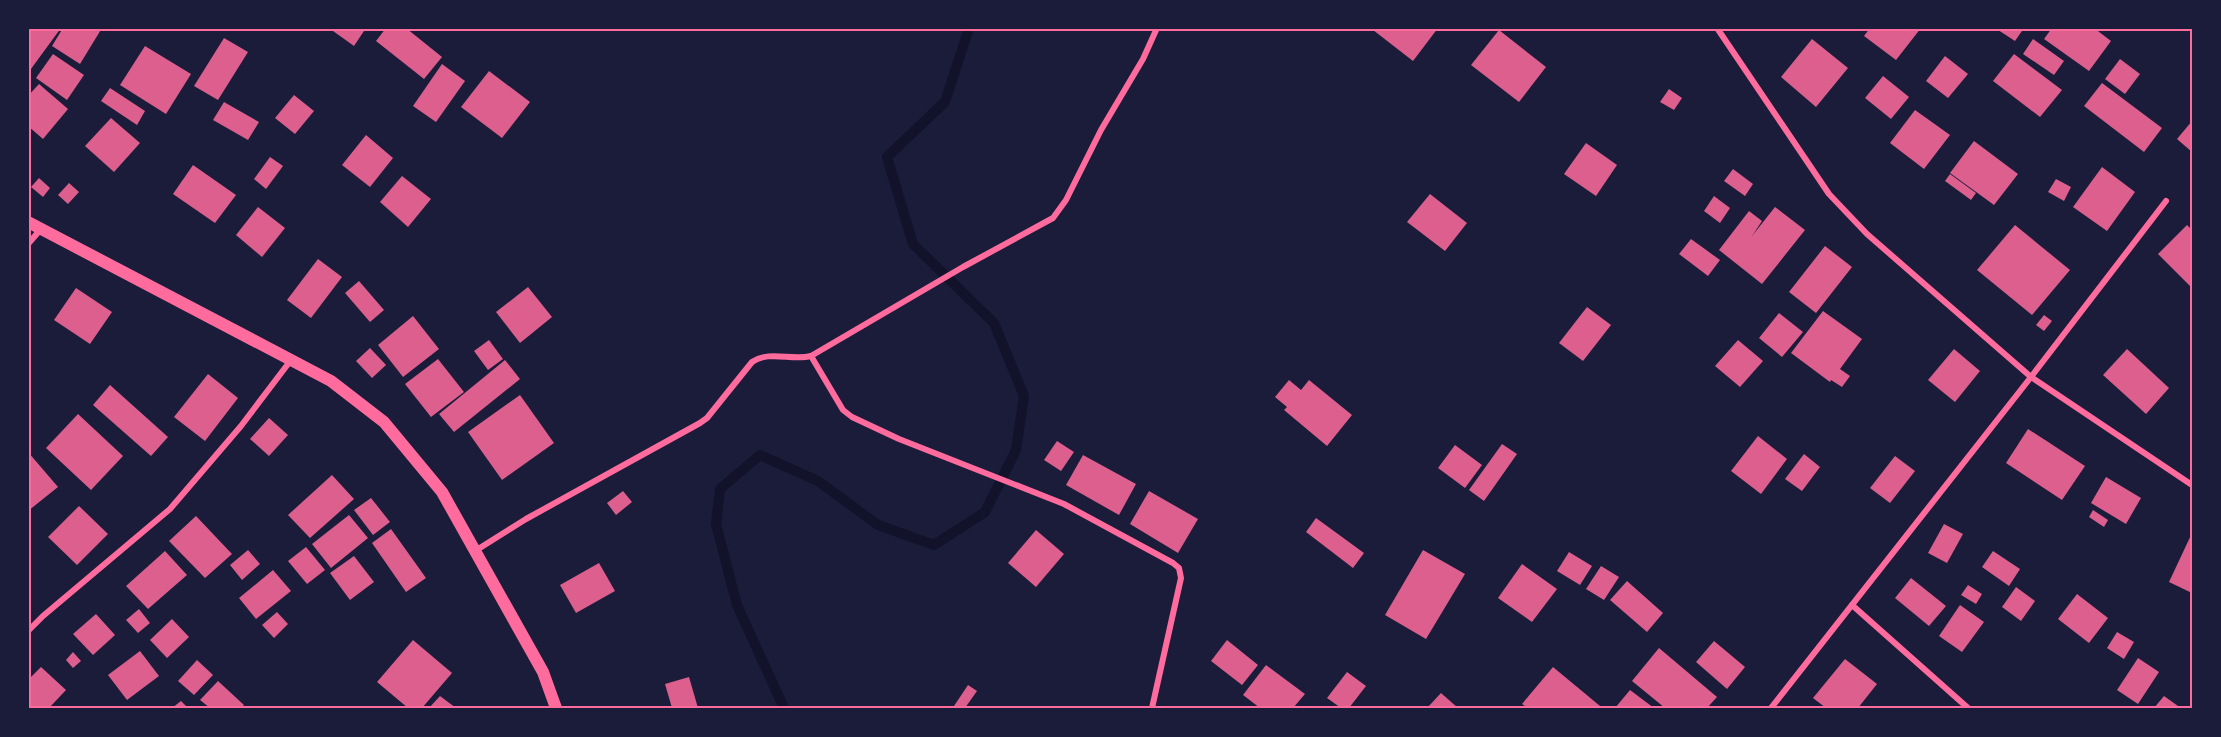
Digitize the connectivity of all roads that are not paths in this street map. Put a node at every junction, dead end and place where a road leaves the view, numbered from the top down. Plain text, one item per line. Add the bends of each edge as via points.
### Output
1 (1157, 28) edge
2 (1717, 28) edge
3 (2166, 201) dead end
4 (28, 222) edge
5 (42, 229) junction
6 (28, 244) edge
7 (811, 356) junction
8 (291, 360) junction
9 (2031, 377) junction
10 (2193, 485) edge
11 (475, 551) junction
12 (1852, 605) junction
13 (28, 631) edge
14 (556, 708) edge
15 (1152, 708) edge
16 (1771, 708) edge
17 (1968, 708) edge

1 - 7 street via 1053,218
2 - 9 street via 1829,194 1867,234
3 - 9 street
4 - 5 main road
5 - 6 street
5 - 8 main road
7 - 11 street via 758,358 700,423 525,519
7 - 15 street via 843,410 852,417 1064,504 1179,568 1181,578
8 - 11 main road via 331,381 384,422 442,492
8 - 13 street via 170,509
9 - 10 street
9 - 12 street
11 - 14 main road via 543,672
12 - 16 street
12 - 17 street

